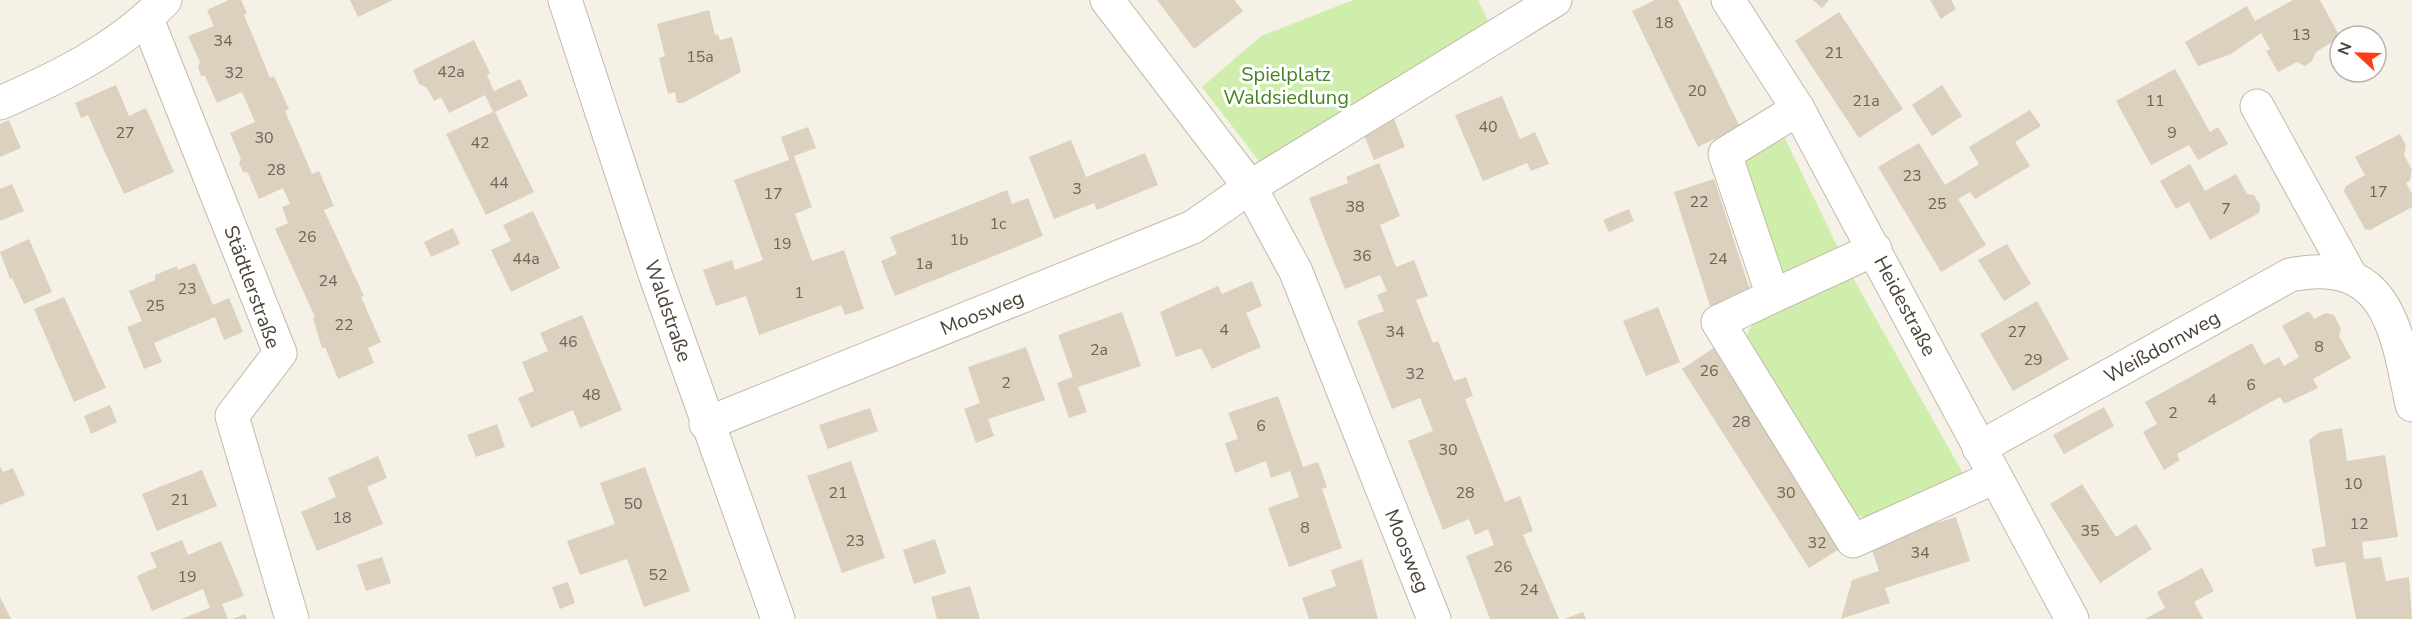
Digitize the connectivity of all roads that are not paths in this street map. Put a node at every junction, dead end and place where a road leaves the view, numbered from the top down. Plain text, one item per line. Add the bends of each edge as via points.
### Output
1 (566, 0) edge
2 (1107, 0) edge
3 (1555, 0) edge
4 (1728, 0) edge
5 (156, 9) edge
6 (0, 103) edge
7 (2257, 106) dead end
8 (1798, 109) junction
9 (1250, 187) junction
10 (1875, 249) junction
11 (2350, 275) junction
12 (1773, 296) junction
13 (2412, 405) edge
14 (706, 424) junction
15 (1979, 448) junction
16 (1995, 477) junction
17 (292, 619) edge
18 (778, 619) edge
19 (1434, 619) edge
20 (2072, 619) edge

1 - 14 street, Waldstraße
2 - 9 street, Moosweg
3 - 9 street, Moosweg
4 - 8 street, Heidestraße
5 - 6 street via 74,70
5 - 17 street, Städtlerstraße via 280,353 232,417
7 - 11 street
8 - 10 street, Heidestraße
8 - 12 street via 1725,154
9 - 14 street, Moosweg via 1193,227
9 - 19 street, Moosweg via 1296,272
10 - 12 street
10 - 15 street, Heidestraße
11 - 13 street via 2378,299 2389,315 2400,343
11 - 15 street, Weißdornweg via 2314,270 2290,274
12 - 16 street via 1718,322 1852,542
14 - 18 street, Waldstraße
15 - 16 street, Heidestraße
16 - 20 street, Heidestraße

